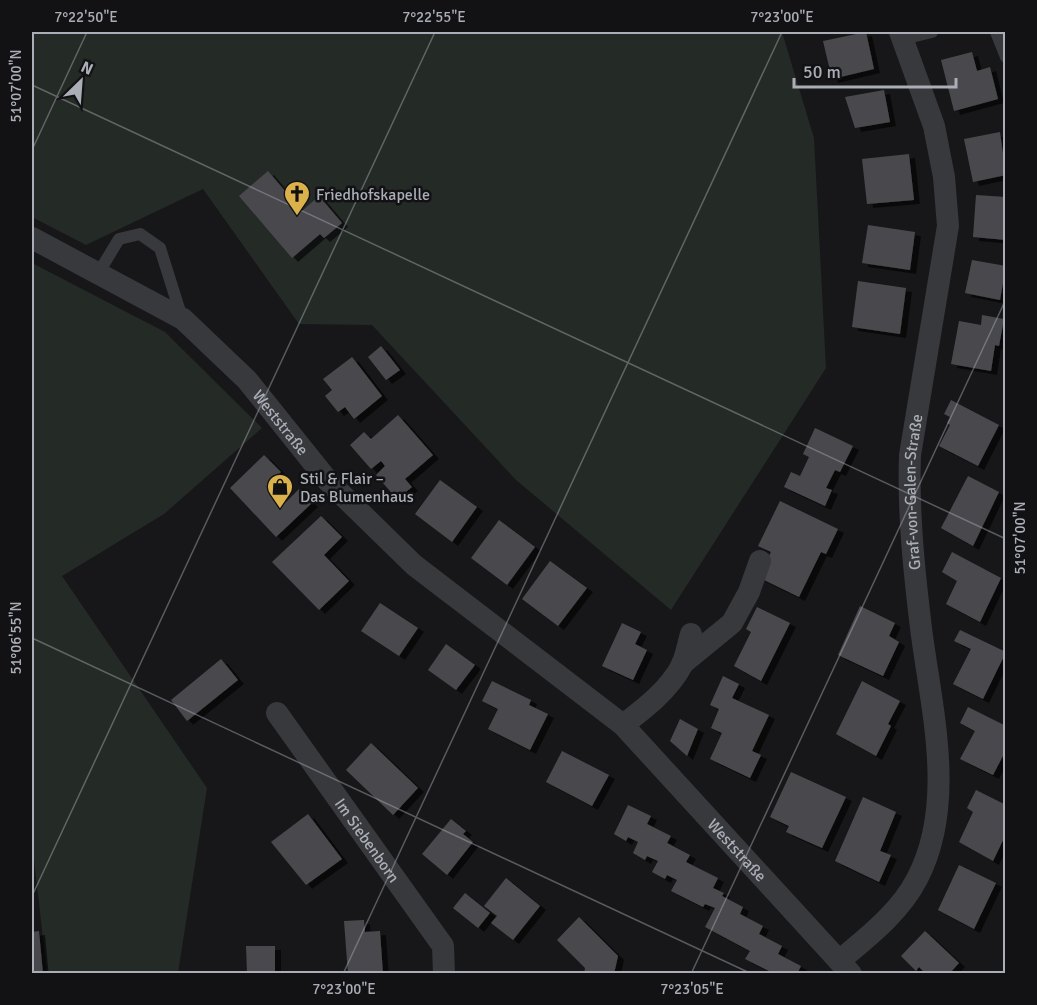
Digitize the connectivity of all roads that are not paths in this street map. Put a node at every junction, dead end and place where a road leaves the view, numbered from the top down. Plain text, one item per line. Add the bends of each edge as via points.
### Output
1 (932, 32) edge
2 (996, 32) edge
3 (902, 35) edge
4 (1005, 57) edge
5 (32, 237) edge
6 (99, 272) junction
7 (183, 319) junction
8 (760, 561) dead end
9 (691, 634) dead end
10 (682, 664) junction
11 (277, 712) dead end
12 (623, 725) junction
13 (845, 967) edge
14 (444, 974) edge

1 - 3 lane
2 - 4 lane
3 - 13 street, Graf-von-Galen-Straße via 934,126 948,226 910,455 909,488 914,570 939,771 939,811 932,843 917,879
5 - 6 street, Weststraße
6 - 7 street, Weststraße
6 - 7 lane via 119,239 140,234 160,248
7 - 12 street, Weststraße via 247,380 328,481 414,565
8 - 10 street via 732,623
9 - 10 street
10 - 12 street via 647,707
11 - 14 street, Im Siebenborn via 443,946
12 - 13 street, Weststraße

